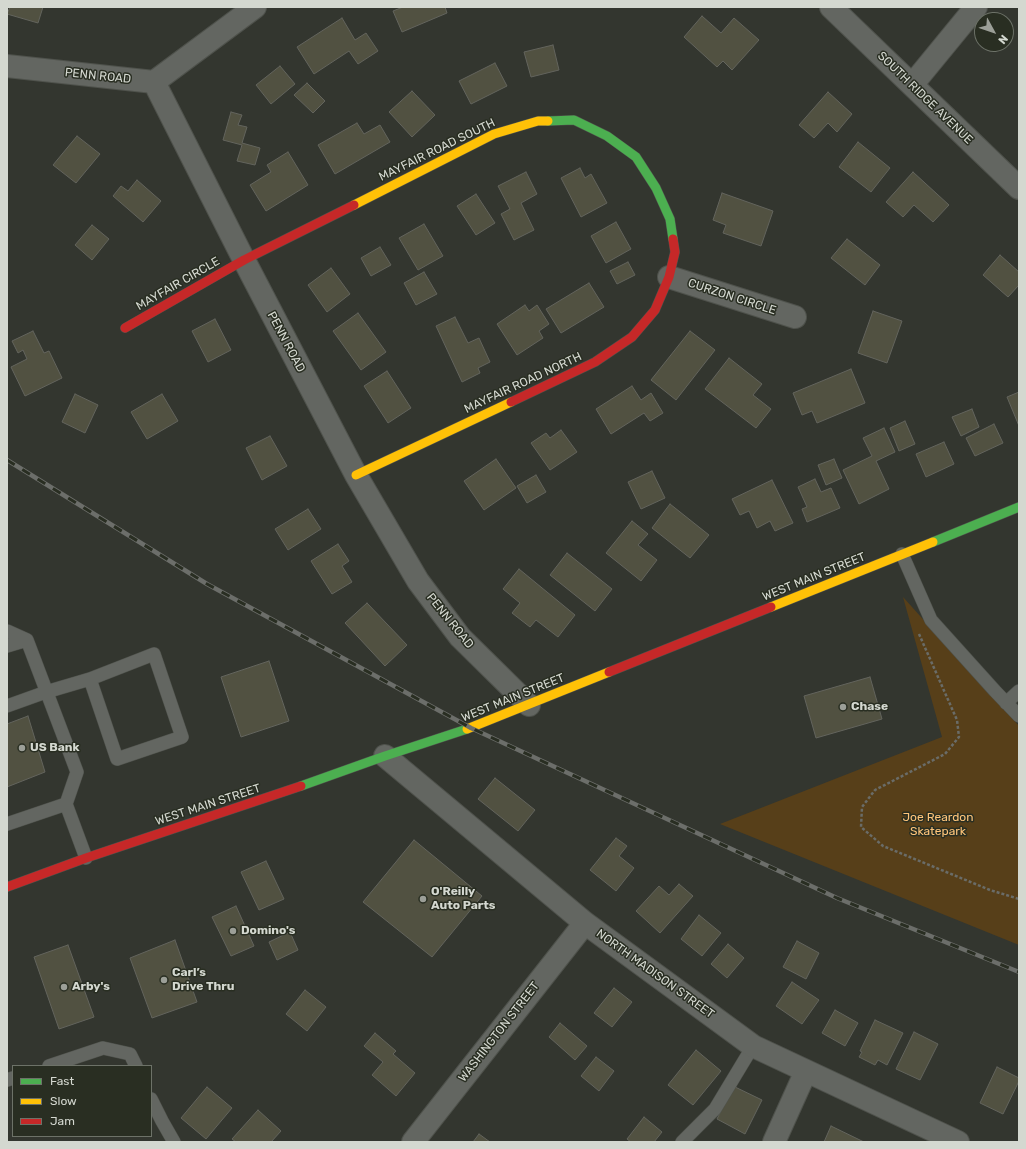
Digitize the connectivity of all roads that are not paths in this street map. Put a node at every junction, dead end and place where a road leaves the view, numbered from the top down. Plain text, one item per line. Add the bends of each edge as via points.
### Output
1 (255, 7) edge
2 (831, 7) edge
3 (976, 7) edge
4 (7, 66) edge
5 (154, 82) junction
6 (912, 85) junction
7 (1019, 188) edge
8 (244, 260) junction
9 (669, 277) junction
10 (795, 317) dead end
11 (124, 328) dead end
12 (356, 475) junction
13 (1019, 507) edge
14 (902, 554) junction
15 (7, 631) edge
16 (28, 640) junction
17 (7, 646) edge
18 (90, 680) junction
19 (1019, 691) edge
20 (46, 692) junction
21 (1006, 703) junction
22 (529, 705) junction
23 (7, 706) edge
24 (1019, 716) edge
25 (385, 756) junction
26 (66, 804) junction
27 (7, 824) edge
28 (86, 858) junction
29 (7, 887) edge
30 (586, 923) junction
31 (753, 1046) junction
32 (52, 1065) edge
33 (136, 1065) edge
34 (806, 1070) junction
35 (152, 1100) edge
36 (947, 1140) edge
37 (174, 1142) edge
38 (414, 1142) edge
39 (682, 1142) edge
40 (774, 1142) edge

1 - 5 street
2 - 6 street, SOUTH RIDGE AVENUE
3 - 6 street
4 - 5 street, PENN ROAD
5 - 8 street, PENN ROAD
6 - 7 street, SOUTH RIDGE AVENUE
8 - 9 main road, MAYFAIR ROAD SOUTH via 494,134 538,121 574,120 607,136 636,157 656,188 670,219 675,252
8 - 11 main road, MAYFAIR CIRCLE
8 - 12 street, PENN ROAD
9 - 10 street, CURZON CIRCLE
9 - 12 main road, MAYFAIR ROAD NORTH via 655,310 632,337 596,362
12 - 22 street, PENN ROAD via 418,581 455,631
13 - 14 main road, WEST MAIN STREET
14 - 21 lane via 931,620
14 - 22 main road, WEST MAIN STREET
15 - 16 lane
16 - 17 lane
16 - 20 lane
18 - 18 lane via 154,654 182,737 117,760
18 - 20 lane
19 - 21 lane
20 - 23 lane
20 - 26 lane via 77,772
21 - 24 lane
22 - 25 main road, WEST MAIN STREET via 471,728
25 - 28 main road, WEST MAIN STREET
25 - 30 street, NORTH MADISON STREET
26 - 27 lane
26 - 28 lane
28 - 29 main road, WEST MAIN STREET
30 - 31 street, NORTH MADISON STREET
30 - 38 street, WASHINGTON STREET
31 - 34 street, NORTH MADISON STREET
31 - 39 lane via 715,1109
32 - 33 lane via 103,1048 130,1054
34 - 36 street, NORTH MADISON STREET
34 - 40 street
35 - 37 lane

